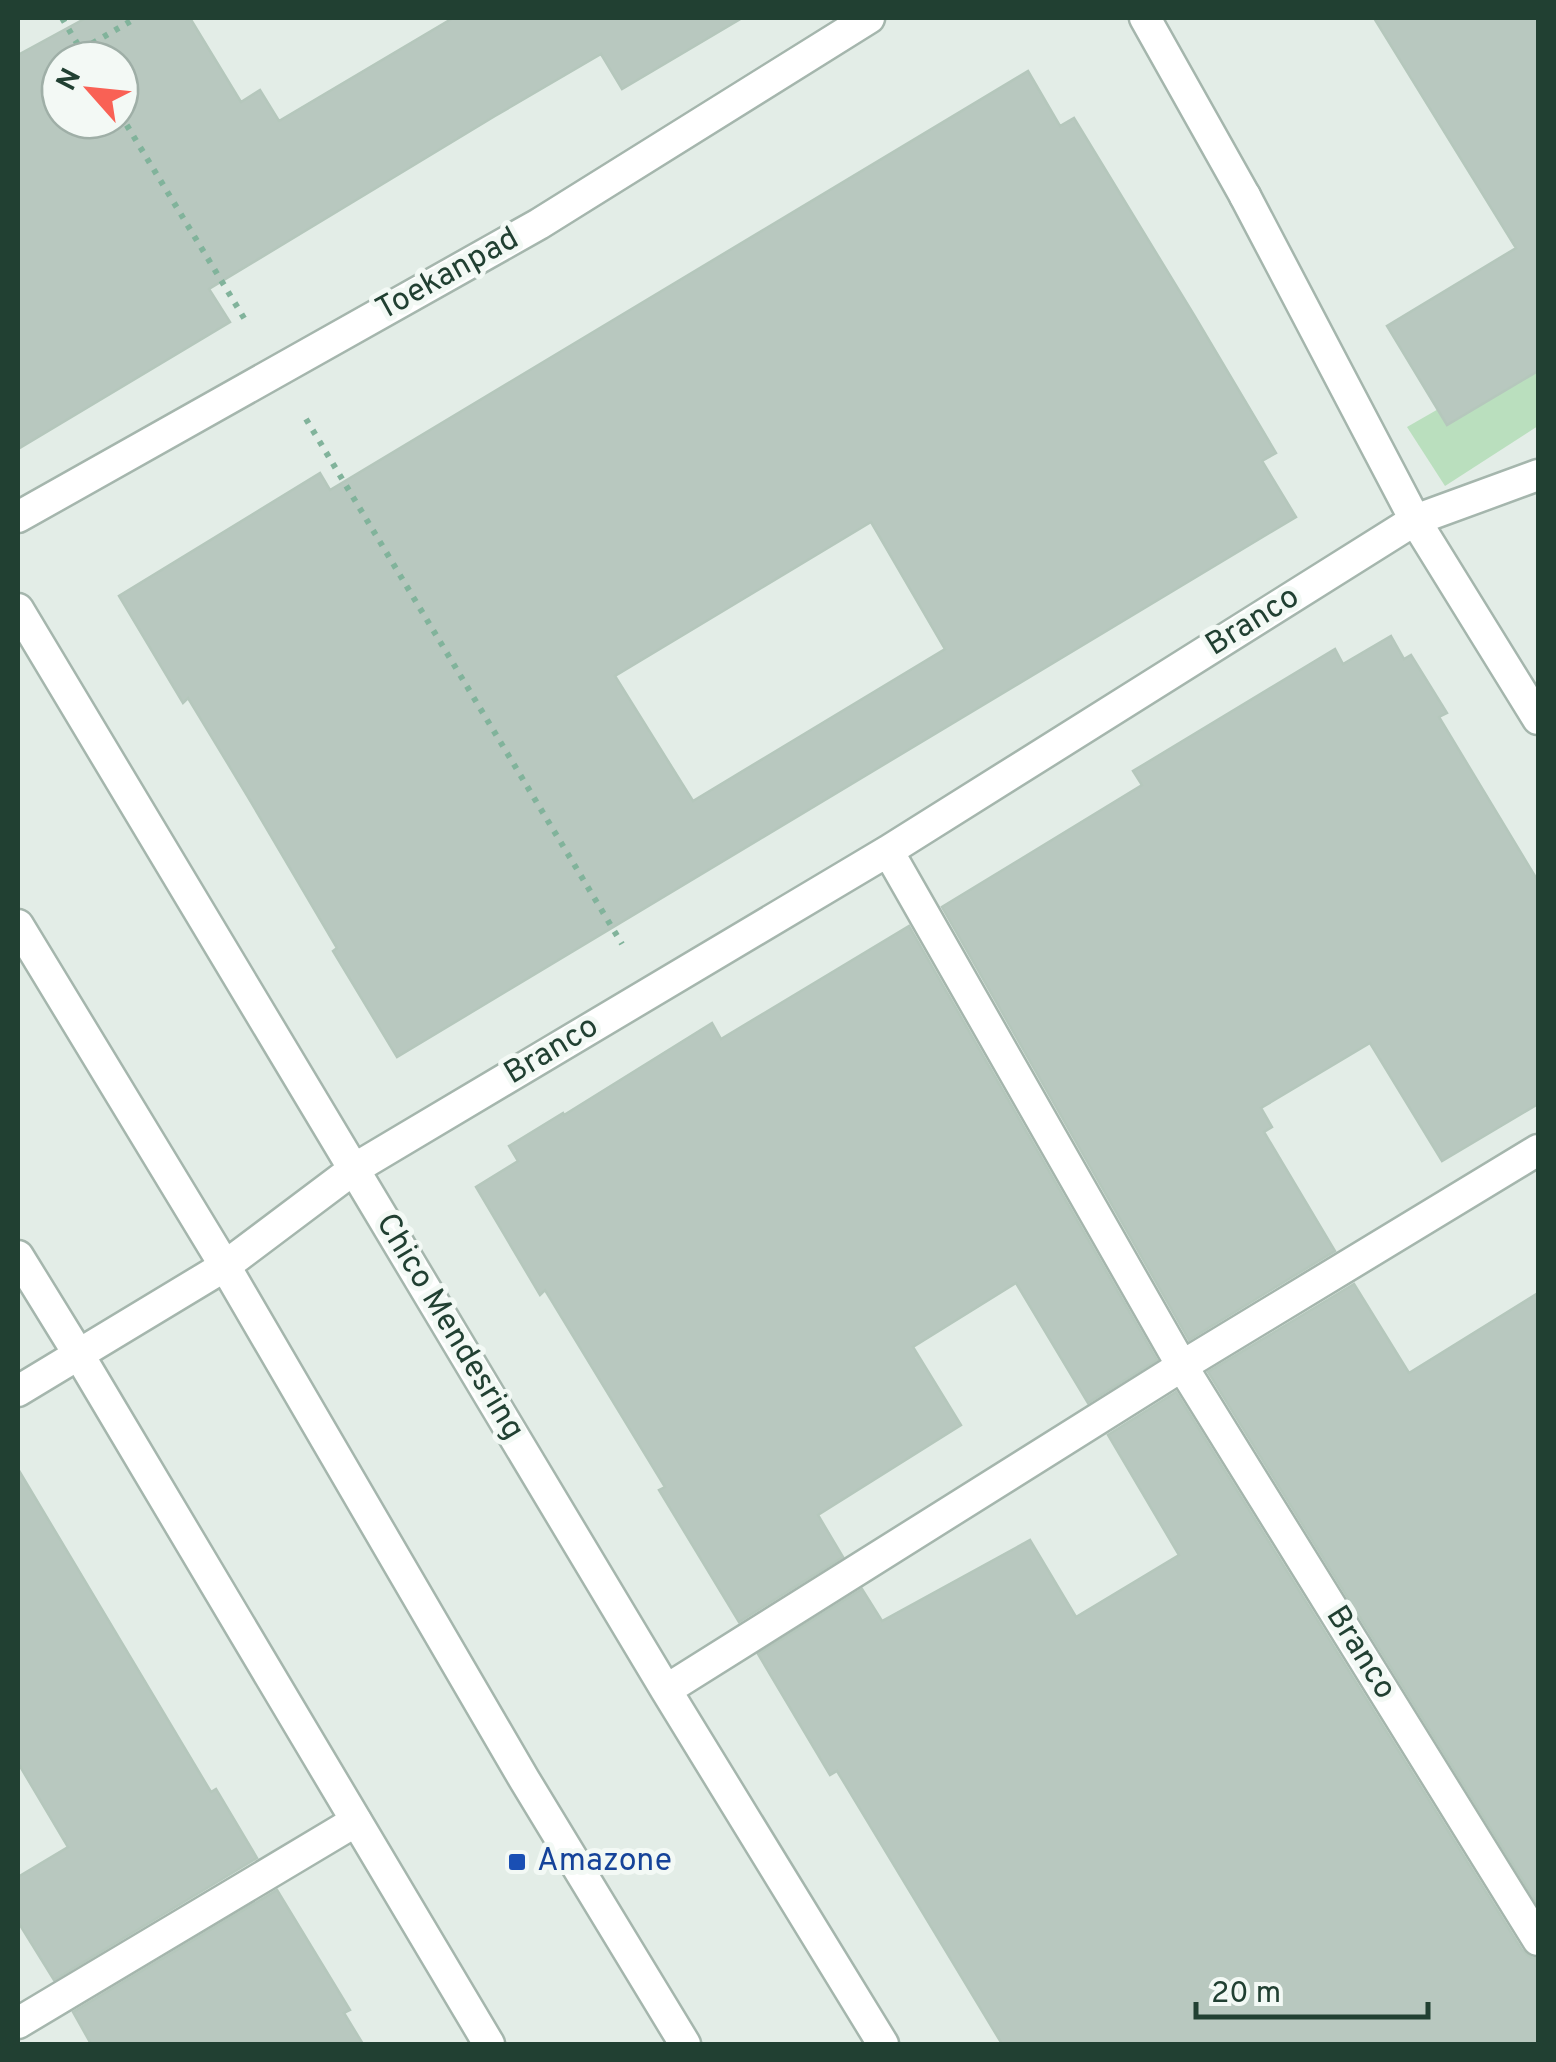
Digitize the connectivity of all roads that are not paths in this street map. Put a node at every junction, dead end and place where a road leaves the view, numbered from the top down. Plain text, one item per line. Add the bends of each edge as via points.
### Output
1 (869, 18) edge
2 (1145, 18) edge
3 (1538, 476) edge
4 (18, 516) edge
5 (1414, 520) junction
6 (18, 608) edge
7 (1538, 719) edge
8 (888, 851) junction
9 (18, 925) edge
10 (1538, 1150) edge
11 (354, 1170) junction
12 (18, 1256) edge
13 (225, 1266) junction
14 (79, 1354) junction
15 (1182, 1366) junction
16 (18, 1390) edge
17 (666, 1690) junction
18 (356, 1821) junction
19 (1538, 1940) edge
20 (18, 2024) edge
21 (488, 2044) edge
22 (685, 2044) edge
23 (882, 2044) edge

1 - 4 street, Toekanpad via 539,224
2 - 5 street
3 - 5 street, Branco
5 - 7 street
5 - 8 street, Branco
6 - 11 street, Chico Mendesring
8 - 11 street, Branco
8 - 15 street, Branco
9 - 13 street
10 - 15 street
11 - 13 street, Branco
11 - 17 street, Chico Mendesring
12 - 14 street
13 - 14 street
13 - 22 street
14 - 16 street
14 - 18 street
15 - 17 street
15 - 19 street, Branco
17 - 23 street, Chico Mendesring
18 - 20 street
18 - 21 street

